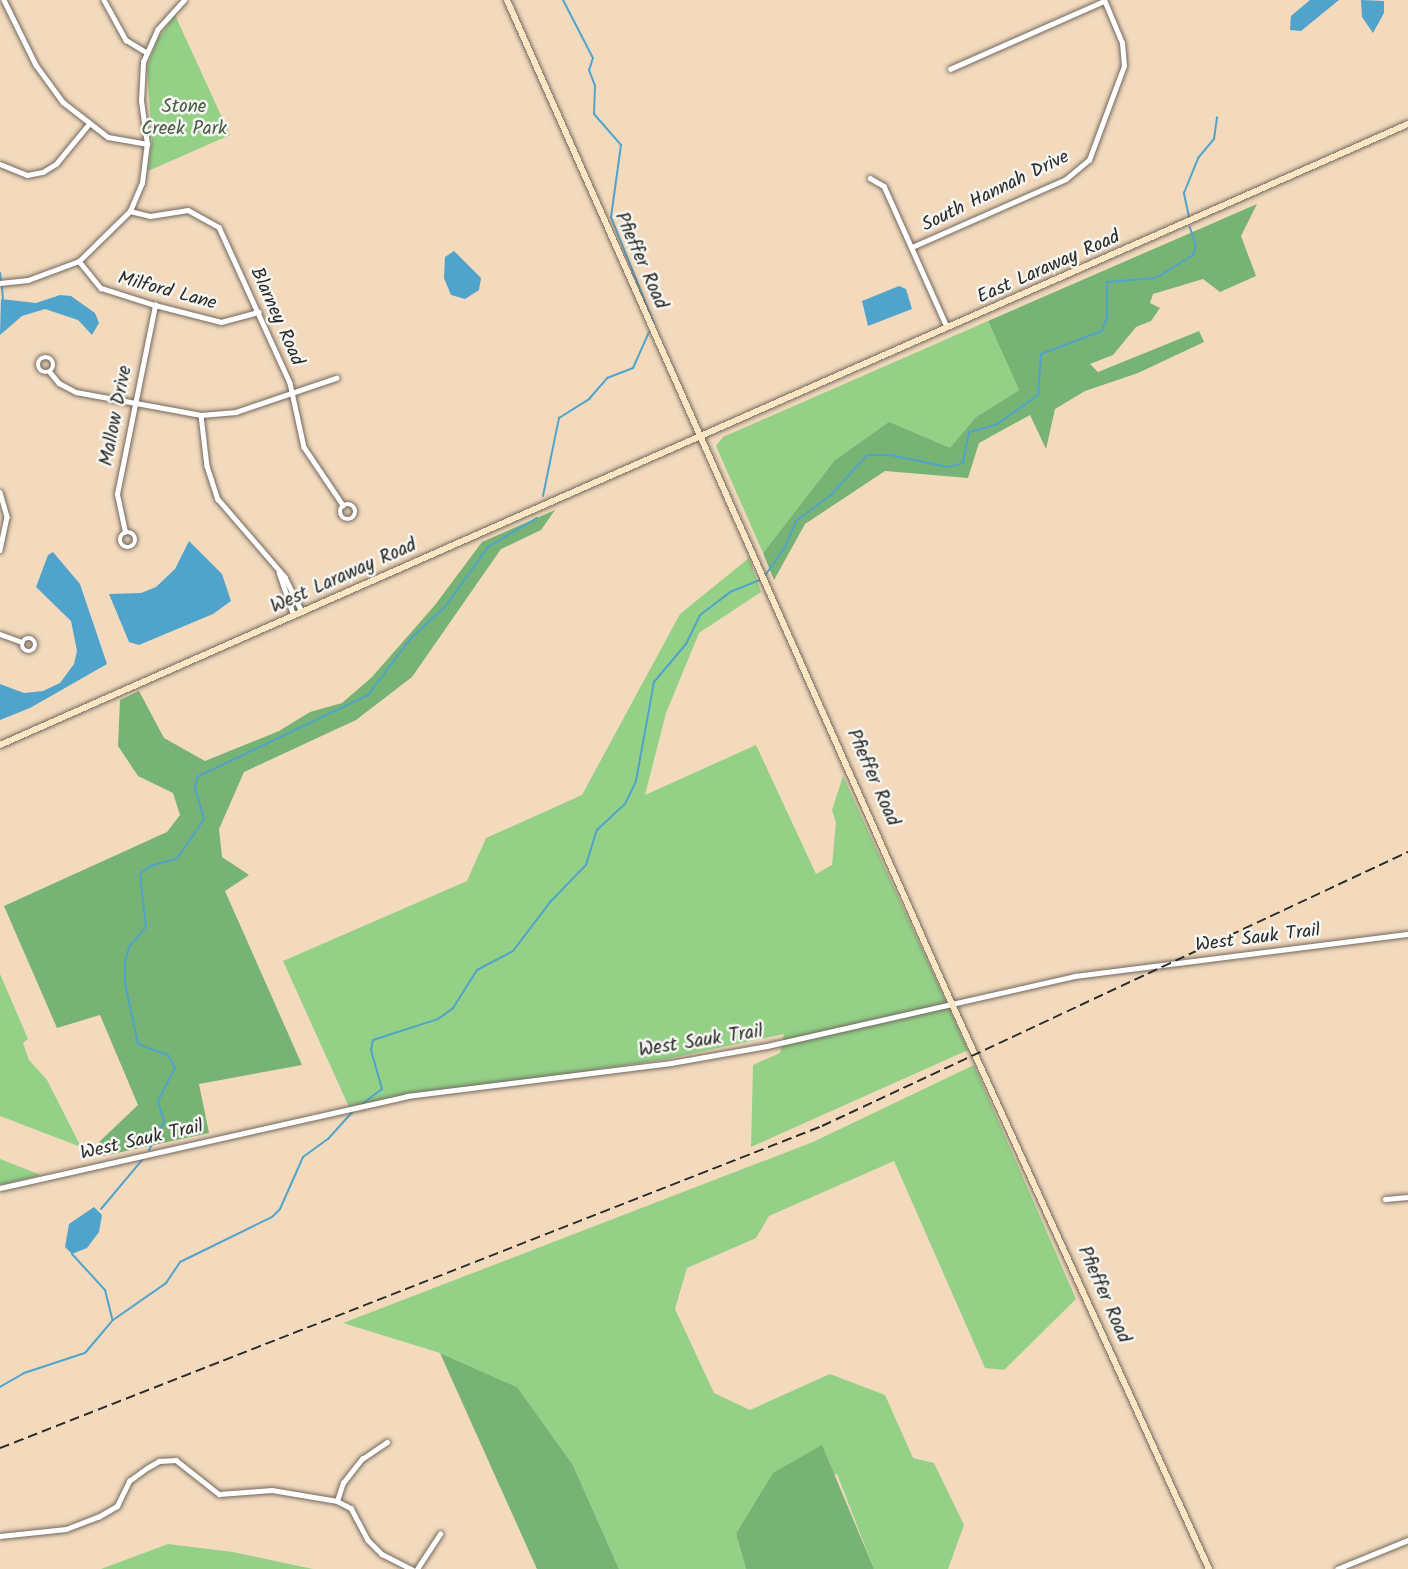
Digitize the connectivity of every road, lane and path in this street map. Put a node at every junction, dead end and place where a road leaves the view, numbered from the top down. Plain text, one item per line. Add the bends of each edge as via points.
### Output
1 (4, 0) edge
2 (104, 0) edge
3 (184, 0) edge
4 (507, 0) edge
5 (1104, 0) edge
6 (146, 52) junction
7 (950, 69) dead end
8 (1408, 124) edge
9 (88, 125) junction
10 (147, 144) junction
11 (0, 164) edge
12 (870, 178) dead end
13 (130, 211) junction
14 (912, 247) junction
15 (79, 261) junction
16 (0, 283) edge
17 (155, 305) junction
18 (259, 312) junction
19 (948, 330) junction
20 (50, 372) dead end
21 (336, 378) dead end
22 (293, 395) junction
23 (132, 403) junction
24 (201, 415) junction
25 (701, 437) junction
26 (1, 496) edge
27 (344, 505) dead end
28 (125, 533) dead end
29 (0, 550) edge
30 (279, 571) junction
31 (302, 612) junction
32 (294, 616) junction
33 (0, 634) edge
34 (22, 642) dead end
35 (0, 745) edge
36 (1408, 934) edge
37 (951, 1002) junction
38 (0, 1188) edge
39 (1408, 1197) edge
40 (1385, 1199) dead end
41 (387, 1442) dead end
42 (337, 1501) junction
43 (440, 1534) dead end
44 (0, 1536) edge
45 (1408, 1540) edge
46 (414, 1569) edge
47 (1209, 1569) edge
48 (1337, 1569) edge

1 - 9 street via 52,90
2 - 6 street via 126,40
3 - 6 street via 163,20
4 - 25 street, Pfieffer Road
5 - 7 street
5 - 14 street, South Hannah Drive via 1122,43 1124,66 1089,160 1066,179
6 - 10 street via 141,89
8 - 19 street, East Laraway Road
9 - 10 street via 114,140
9 - 11 street via 56,164 43,172 13,173
10 - 13 street via 142,183
12 - 14 street via 884,186
13 - 15 street
13 - 18 street, Blarney Road via 150,216 188,209 214,223
14 - 19 street
15 - 16 street
15 - 17 street, Milford Lane via 101,288
17 - 18 street, Milford Lane via 221,322
17 - 23 street, Mallow Drive
18 - 22 street, Blarney Road
19 - 25 street, East Laraway Road
20 - 23 street via 69,390
21 - 22 street
22 - 24 street via 236,412
22 - 27 street, Blarney Road via 304,447
23 - 24 street
23 - 28 street, Mallow Drive via 117,494
24 - 30 street via 207,466 218,499 261,543
25 - 31 street, West Laraway Road
25 - 37 street, Pfieffer Road
26 - 29 street via 7,526
30 - 31 street
30 - 32 street
31 - 32 street, West Laraway Road
32 - 35 street, West Laraway Road
33 - 34 street
36 - 37 street, West Sauk Trail via 1097,973
37 - 38 street, West Sauk Trail via 766,1046 671,1063 407,1096
37 - 47 street, Pfieffer Road
39 - 40 street
41 - 42 street via 362,1459 343,1483
42 - 44 street via 272,1490 219,1493 176,1460 159,1461 129,1481 117,1506 98,1517 66,1529
42 - 46 street via 351,1508 368,1540 382,1554
43 - 46 street
45 - 48 street

